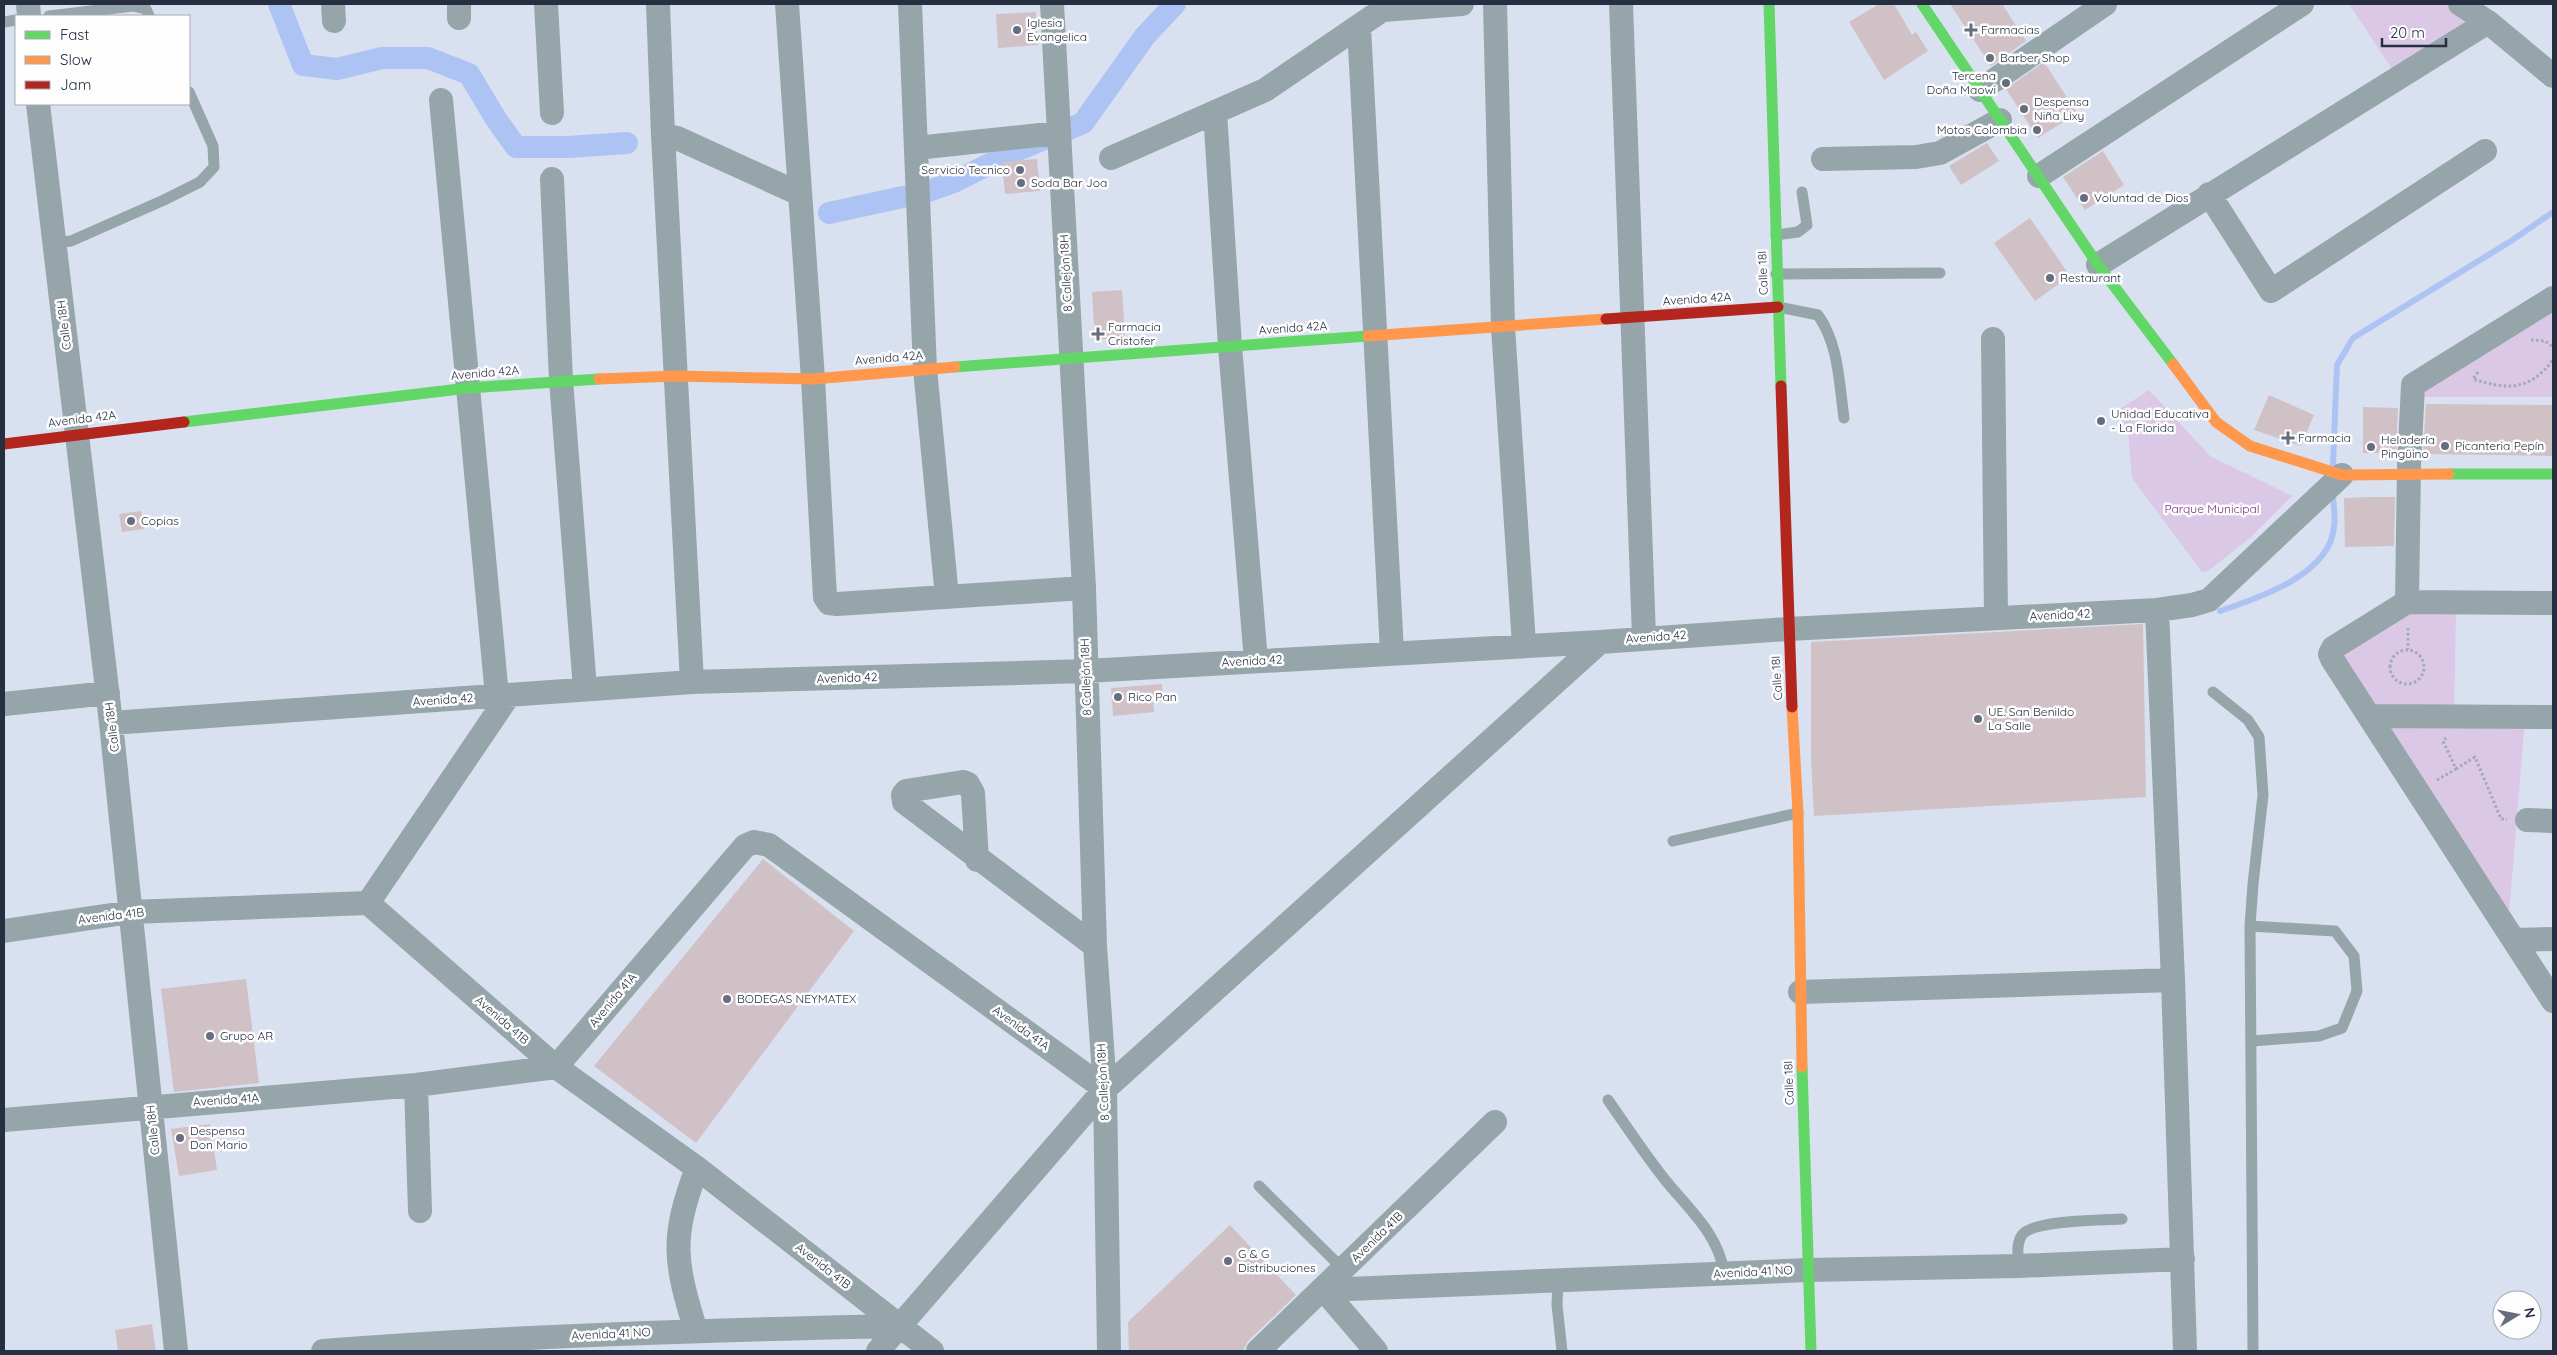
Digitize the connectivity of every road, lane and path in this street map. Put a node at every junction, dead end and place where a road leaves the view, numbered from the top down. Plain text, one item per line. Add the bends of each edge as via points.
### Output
1 (546, 4) edge
2 (658, 4) edge
3 (787, 4) edge
4 (910, 4) edge
5 (1052, 4) edge
6 (1462, 4) edge
7 (1495, 4) edge
8 (1621, 4) edge
9 (1769, 4) edge
10 (1922, 4) edge
11 (2105, 4) edge
12 (2302, 4) edge
13 (2460, 4) edge
14 (1384, 6) edge
15 (57, 15) edge
16 (148, 15) edge
17 (2488, 22) junction
18 (1358, 27) junction
19 (2553, 76) edge
20 (1980, 90) junction
21 (190, 94) edge
22 (441, 100) dead end
23 (38, 105) edge
24 (1215, 112) junction
25 (552, 113) dead end
26 (2000, 120) junction
27 (1059, 133) junction
28 (663, 135) junction
29 (916, 148) junction
30 (2485, 151) dead end
31 (1111, 158) dead end
32 (1823, 159) dead end
33 (2039, 176) junction
34 (552, 178) dead end
35 (1802, 192) dead end
36 (800, 194) junction
37 (2208, 194) junction
38 (1776, 235) junction
39 (54, 243) junction
40 (2098, 265) junction
41 (1940, 273) dead end
42 (1776, 274) junction
43 (2553, 298) edge
44 (1778, 307) junction
45 (1633, 318) junction
46 (1503, 327) junction
47 (1376, 336) junction
48 (1993, 339) dead end
49 (2525, 340) dead end
50 (1230, 346) junction
51 (2553, 347) edge
52 (1070, 357) junction
53 (2553, 360) edge
54 (2484, 364) dead end
55 (925, 369) junction
56 (678, 376) junction
57 (813, 378) junction
58 (561, 380) junction
59 (468, 388) junction
60 (1844, 418) dead end
61 (77, 433) junction
62 (4, 444) edge
63 (2553, 474) edge
64 (2342, 476) junction
65 (2408, 476) junction
66 (1084, 588) junction
67 (947, 597) junction
68 (2407, 602) junction
69 (2553, 603) edge
70 (2157, 610) junction
71 (1996, 618) junction
72 (1788, 629) junction
73 (1644, 637) junction
74 (1600, 642) junction
75 (1524, 644) junction
76 (1392, 652) junction
77 (2422, 658) joint
78 (1256, 661) junction
79 (1086, 671) junction
80 (692, 682) junction
81 (585, 689) junction
82 (108, 692) junction
83 (2213, 692) dead end
84 (503, 696) junction
85 (4, 704) edge
86 (2371, 716) junction
87 (2467, 716) junction
88 (2553, 717) edge
89 (111, 723) junction
90 (2456, 769) junction
91 (2418, 791) junction
92 (1798, 813) junction
93 (2527, 820) joint
94 (2553, 821) edge
95 (1673, 841) dead end
96 (977, 860) dead end
97 (368, 903) junction
98 (131, 912) junction
99 (2250, 926) junction
100 (4, 931) edge
101 (2553, 939) edge
102 (2514, 940) junction
103 (1095, 946) junction
104 (2174, 980) junction
105 (1800, 992) junction
106 (2553, 1001) edge
107 (2252, 1041) junction
108 (556, 1067) junction
109 (416, 1085) junction
110 (1105, 1089) junction
111 (1608, 1100) dead end
112 (151, 1106) junction
113 (4, 1120) edge
114 (1495, 1122) dead end
115 (697, 1168) junction
116 (1258, 1186) dead end
117 (420, 1211) dead end
118 (2122, 1219) dead end
119 (2183, 1259) junction
120 (2019, 1266) junction
121 (1344, 1270) junction
122 (1808, 1270) junction
123 (1724, 1274) junction
124 (1558, 1280) junction
125 (1324, 1290) junction
126 (899, 1326) junction
127 (696, 1330) junction
128 (431, 1347) edge
129 (176, 1351) edge
130 (323, 1351) edge
131 (878, 1351) edge
132 (932, 1351) edge
133 (1109, 1351) edge
134 (1258, 1351) edge
135 (1376, 1351) edge
136 (1562, 1351) edge
137 (1811, 1351) edge
138 (2185, 1351) edge
139 (2253, 1351) edge

1 - 25 street
2 - 28 street
3 - 36 street
4 - 29 street
5 - 27 street, 8 Callejón 18H
6 - 14 street
7 - 46 street
8 - 45 street
9 - 38 street, Calle 18I
10 - 20 street
11 - 20 street
12 - 33 street
13 - 17 street
14 - 18 street
15 - 16 lane via 133,6 146,10
17 - 19 street
17 - 37 street
18 - 24 street via 1265,90
18 - 47 street
20 - 26 street
21 - 39 lane via 213,146 214,167 200,182 164,200 70,240
22 - 59 street
23 - 39 street, Calle 18H
24 - 31 street
24 - 50 street
26 - 32 street via 1940,153
26 - 33 street
27 - 29 street
27 - 52 street, 8 Callejón 18H
28 - 36 street via 677,138
28 - 56 street
29 - 55 street
30 - 37 street via 2273,291
33 - 40 street
34 - 58 street
35 - 38 lane via 1807,226 1798,232
36 - 57 street
37 - 40 street
38 - 42 street, Calle 18I
39 - 61 street, Calle 18H
40 - 64 street via 2216,422 2250,446
41 - 42 lane
42 - 44 street, Calle 18I
43 - 65 street via 2413,385
44 - 45 street, Avenida 42A
44 - 60 lane via 1818,315 1828,330
44 - 72 street, Calle 18I
45 - 46 street, Avenida 42A
45 - 73 street
46 - 47 street, Avenida 42A
46 - 75 street
47 - 50 street, Avenida 42A
47 - 76 street
48 - 71 street
49 - 51 path via 2545,342
50 - 52 street, Avenida 42A
50 - 78 street
52 - 55 street, Avenida 42A
52 - 66 street, 8 Callejón 18H
53 - 54 path via 2533,380 2504,388 2473,379
55 - 57 street, Avenida 42A
55 - 67 street
56 - 57 street, Avenida 42A
56 - 58 street, Avenida 42A
56 - 80 street
57 - 67 street via 825,597 837,604
58 - 59 street, Avenida 42A
58 - 81 street
59 - 61 street, Avenida 42A
59 - 84 street
61 - 62 street, Avenida 42A
61 - 82 street, Calle 18H
63 - 65 street
64 - 65 street
64 - 70 street, Avenida 42 via 2208,600
65 - 68 street
66 - 67 street
66 - 79 street, 8 Callejón 18H
68 - 69 street
68 - 86 street via 2333,648 2330,654
70 - 71 street, Avenida 42
70 - 104 street
71 - 72 street, Avenida 42
72 - 73 street, Avenida 42
72 - 92 street, Calle 18I
73 - 74 street, Avenida 42
74 - 75 street, Avenida 42
74 - 110 street
75 - 76 street, Avenida 42
76 - 78 street, Avenida 42
77 - 77 path via 2424,669 2415,683 2404,684 2394,678 2390,662 2397,652 2408,650
78 - 79 street, Avenida 42
79 - 80 street, Avenida 42
79 - 103 street, 8 Callejón 18H
80 - 81 street, Avenida 42
81 - 84 street, Avenida 42
82 - 85 street
82 - 89 street, Calle 18H
83 - 99 lane via 2248,720 2260,737 2263,795
84 - 89 street, Avenida 42
84 - 97 street
86 - 87 street
86 - 91 street
87 - 88 street
87 - 90 path via 2443,741
89 - 98 street, Calle 18H
90 - 91 path
90 - 93 path via 2474,757 2501,819
91 - 102 street
92 - 95 lane
92 - 105 street, Calle 18I
93 - 94 street
96 - 103 street
97 - 98 street, Avenida 41B
97 - 108 street, Avenida 41B
98 - 100 street, Avenida 41B
98 - 112 street, Calle 18H
99 - 107 lane
99 - 107 lane via 2335,931 2354,956 2358,991 2342,1028 2319,1036
101 - 102 street
102 - 106 street
103 - 110 street, 8 Callejón 18H
104 - 105 street
104 - 119 street
105 - 122 street, Calle 18I
107 - 139 lane
108 - 109 street, Avenida 41A
108 - 110 street, Avenida 41A via 745,846 754,842 769,844
108 - 115 street, Avenida 41B
109 - 112 street, Avenida 41A
109 - 117 street
110 - 126 street
110 - 133 street, 8 Callejón 18H
111 - 123 lane via 1640,1148 1699,1219 1722,1256
112 - 113 street, Avenida 41A
112 - 129 street, Calle 18H
114 - 121 street, Avenida 41B
115 - 126 street, Avenida 41B
115 - 127 street via 682,1214 677,1244 684,1288
116 - 121 lane
118 - 120 lane via 2033,1228 2020,1240
119 - 120 street, Avenida 41 NO
119 - 138 street
120 - 122 street, Avenida 41 NO
121 - 125 street, Avenida 41B
122 - 123 street, Avenida 41 NO
122 - 137 street, Calle 18I
123 - 124 street, Avenida 41 NO
124 - 125 street, Avenida 41 NO
124 - 136 lane
125 - 134 street, Avenida 41B
125 - 135 street
126 - 127 street, Avenida 41 NO
126 - 131 street
126 - 132 street, Avenida 41B
127 - 128 street, Avenida 41 NO
128 - 130 street, Avenida 41 NO

